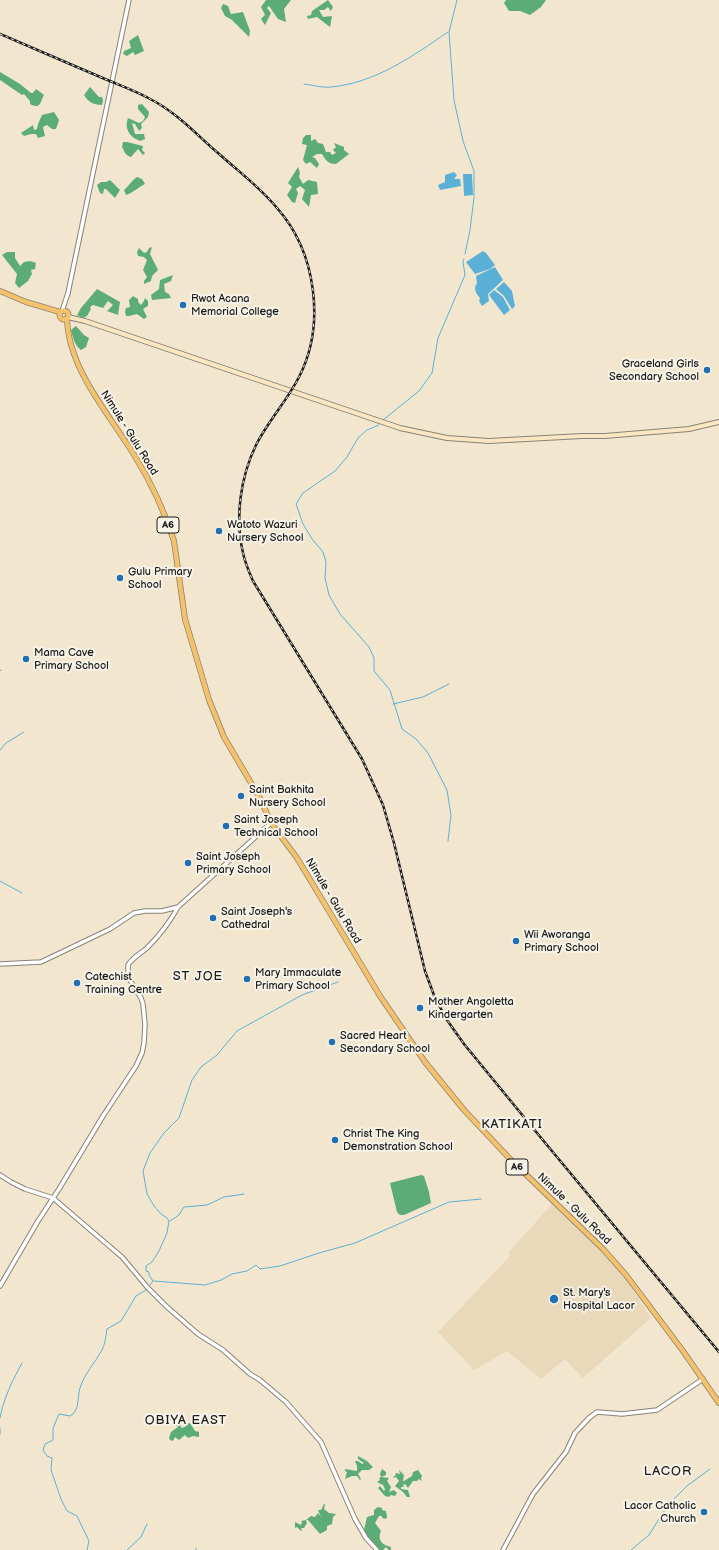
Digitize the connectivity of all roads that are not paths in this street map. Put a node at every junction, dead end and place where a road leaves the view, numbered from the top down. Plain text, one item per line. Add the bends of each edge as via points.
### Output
1 (129, 0) edge
2 (0, 291) edge
3 (64, 315) junction
4 (719, 422) edge
5 (271, 822) junction
6 (178, 907) junction
7 (0, 964) edge
8 (0, 1175) edge
9 (53, 1198) junction
10 (0, 1286) edge
11 (703, 1379) junction
12 (719, 1403) edge
13 (377, 1550) edge
14 (503, 1550) edge

1 - 3 street
2 - 3 main road
3 - 4 main road via 393,426 447,438 489,441 605,436 689,429
3 - 5 main road, Nimule - Gulu Road / A6 via 77,360 88,384 136,458 165,516 174,541 185,620 209,700 224,737
5 - 6 street
5 - 11 main road, Nimule - Gulu Road / A6 via 297,858 380,996 425,1062 495,1145 607,1253 660,1319
6 - 7 street via 134,913 110,928 41,962
6 - 9 street via 159,935 128,965 128,977 143,1004 145,1024 142,1053
8 - 9 street via 25,1189
9 - 10 street
9 - 13 street via 122,1257 166,1306 198,1334 223,1350 275,1392 311,1430 324,1447 361,1531
11 - 12 main road, Nimule - Gulu Road / A6
11 - 14 street via 657,1410 622,1414 597,1412 589,1418 575,1433 566,1452 533,1494

